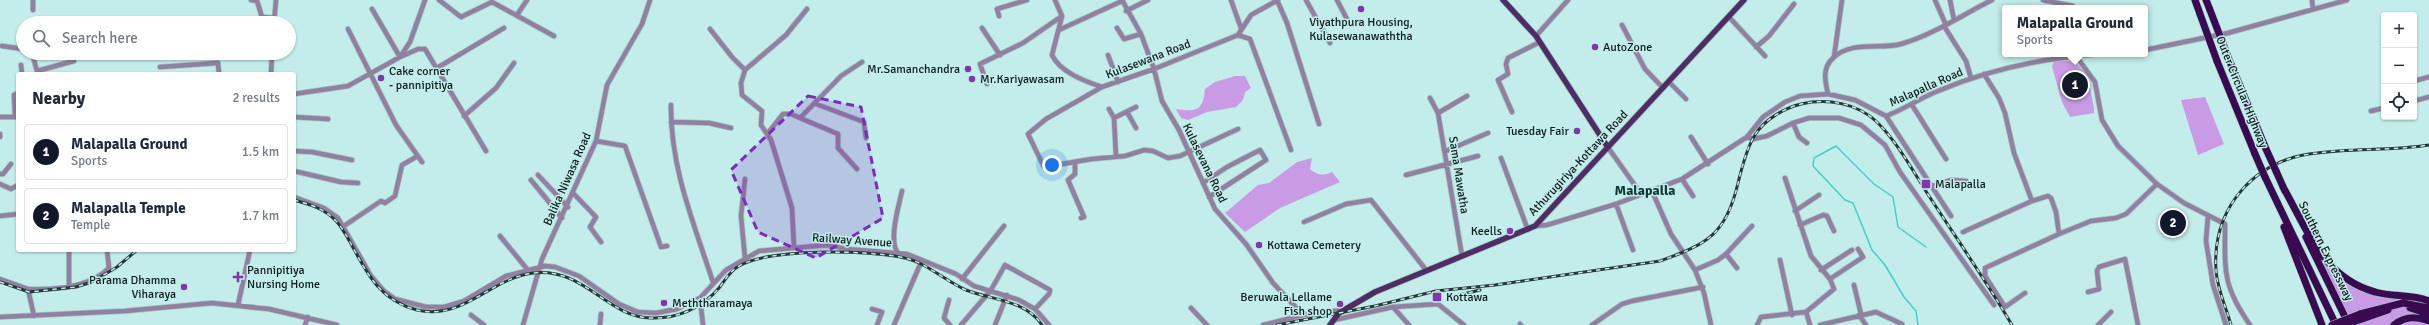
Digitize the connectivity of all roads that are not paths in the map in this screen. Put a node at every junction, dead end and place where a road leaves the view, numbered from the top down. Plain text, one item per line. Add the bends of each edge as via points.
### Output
1 (33, 0) edge
2 (251, 0) edge
3 (276, 0) edge
4 (425, 0) edge
5 (439, 0) edge
6 (527, 0) edge
7 (650, 0) edge
8 (1027, 0) edge
9 (1055, 0) edge
10 (1122, 0) edge
11 (1148, 0) edge
12 (1231, 0) edge
13 (1277, 0) edge
14 (1306, 0) edge
15 (1337, 0) edge
16 (1503, 0) edge
17 (1568, 0) edge
18 (1744, 0) edge
19 (1842, 0) edge
20 (1935, 0) edge
21 (1950, 0) edge
22 (1992, 0) edge
23 (2043, 0) edge
24 (2195, 0) edge
25 (2206, 0) edge
26 (2312, 0) edge
27 (2347, 0) edge
28 (1794, 4) dead end
29 (2068, 5) edge
30 (372, 9) dead end
31 (807, 9) dead end
32 (2312, 9) junction
33 (33, 10) dead end
34 (1126, 11) junction
35 (517, 15) junction
36 (262, 16) edge
37 (274, 16) edge
38 (999, 16) dead end
39 (1062, 16) junction
40 (1728, 17) junction
41 (1954, 20) junction
42 (1349, 23) dead end
43 (1622, 25) dead end
44 (1945, 25) junction
45 (504, 28) dead end
46 (982, 28) dead end
47 (1117, 28) dead end
48 (1241, 28) junction
49 (348, 29) dead end
50 (710, 29) dead end
51 (1059, 30) junction
52 (1141, 34) junction
53 (1238, 35) junction
54 (554, 36) dead end
55 (1536, 36) junction
56 (1540, 42) junction
57 (1330, 43) dead end
58 (2, 46) dead end
59 (1756, 47) junction
60 (16, 48) edge
61 (2148, 49) edge
62 (1003, 54) junction
63 (1108, 55) dead end
64 (1765, 56) dead end
65 (400, 57) junction
66 (1834, 57) junction
67 (2066, 57) edge
68 (2077, 57) edge
69 (35, 60) edge
70 (272, 60) edge
71 (74, 61) dead end
72 (862, 62) dead end
73 (514, 63) dead end
74 (21, 65) dead end
75 (160, 67) dead end
76 (437, 68) junction
77 (1154, 69) junction
78 (745, 70) junction
79 (22, 72) edge
80 (38, 72) edge
81 (219, 72) edge
82 (271, 72) edge
83 (1984, 74) junction
84 (371, 75) junction
85 (2429, 77) edge
86 (1972, 78) junction
87 (2417, 80) edge
88 (1118, 82) junction
89 (1669, 82) junction
90 (987, 84) dead end
91 (1102, 87) junction
92 (1663, 88) junction
93 (16, 94) edge
94 (296, 94) edge
95 (1828, 94) junction
96 (1467, 96) dead end
97 (2429, 97) edge
98 (1430, 98) dead end
99 (1686, 99) dead end
100 (2417, 100) edge
101 (816, 104) junction
102 (671, 105) dead end
103 (1912, 105) junction
104 (1136, 107) dead end
105 (1109, 108) dead end
106 (2381, 109) edge
107 (16, 110) edge
108 (2371, 111) dead end
109 (1127, 112) junction
110 (1512, 112) dead end
111 (1438, 113) junction
112 (464, 116) junction
113 (1886, 116) junction
114 (16, 117) edge
115 (296, 117) edge
116 (0, 118) edge
117 (800, 118) junction
118 (1114, 118) junction
119 (328, 119) dead end
120 (671, 122) junction
121 (1793, 123) junction
122 (1319, 124) dead end
123 (731, 128) dead end
124 (1136, 128) dead end
125 (1238, 129) dead end
126 (768, 133) junction
127 (1488, 133) dead end
128 (1691, 137) dead end
129 (1747, 137) junction
130 (866, 138) dead end
131 (596, 141) junction
132 (1807, 143) dead end
133 (1607, 146) junction
134 (1291, 150) dead end
135 (296, 151) edge
136 (486, 151) dead end
137 (1446, 151) junction
138 (1188, 152) junction
139 (1116, 156) junction
140 (1478, 156) dead end
141 (416, 157) junction
142 (1501, 158) dead end
143 (1946, 159) dead end
144 (352, 160) dead end
145 (422, 162) dead end
146 (1075, 162) junction
147 (10, 164) dead end
148 (1708, 164) junction
149 (1448, 165) junction
150 (857, 169) dead end
151 (296, 171) edge
152 (0, 174) edge
153 (538, 175) dead end
154 (1406, 175) dead end
155 (1785, 178) dead end
156 (745, 179) dead end
157 (1682, 179) junction
158 (531, 180) dead end
159 (1966, 181) dead end
160 (358, 183) dead end
161 (1203, 183) junction
162 (0, 184) edge
163 (2157, 184) junction
164 (1933, 186) junction
165 (16, 187) edge
166 (2283, 187) junction
167 (902, 191) dead end
168 (1652, 191) junction
169 (2271, 191) junction
170 (573, 193) junction
171 (1641, 194) junction
172 (1819, 195) dead end
173 (1693, 196) dead end
174 (1209, 197) junction
175 (296, 198) edge
176 (2032, 201) junction
177 (1616, 204) junction
178 (568, 207) junction
179 (1795, 211) junction
180 (16, 214) edge
181 (0, 216) edge
182 (1951, 216) dead end
183 (2208, 216) junction
184 (562, 218) junction
185 (1081, 218) dead end
186 (1304, 222) dead end
187 (1800, 225) junction
188 (344, 226) junction
189 (1004, 226) dead end
190 (1535, 226) junction
191 (1752, 226) dead end
192 (1528, 230) junction
193 (1834, 231) dead end
194 (1963, 232) dead end
195 (2058, 234) junction
196 (500, 236) dead end
197 (601, 242) dead end
198 (667, 246) dead end
199 (794, 247) junction
200 (1858, 249) dead end
201 (1633, 250) dead end
202 (1852, 250) dead end
203 (69, 252) edge
204 (107, 252) edge
205 (250, 252) edge
206 (898, 253) junction
207 (1726, 254) junction
208 (1462, 256) junction
209 (745, 258) junction
210 (922, 260) junction
211 (1780, 260) dead end
212 (540, 267) junction
213 (1737, 268) dead end
214 (527, 269) junction
215 (1426, 270) junction
216 (1695, 270) junction
217 (1821, 270) junction
218 (1830, 278) junction
219 (0, 279) edge
220 (962, 279) junction
221 (713, 282) junction
222 (1854, 285) dead end
223 (69, 286) junction
224 (1702, 287) junction
225 (28, 289) junction
226 (992, 290) junction
227 (2088, 292) dead end
228 (2025, 293) dead end
229 (1007, 295) junction
230 (700, 298) junction
231 (949, 300) dead end
232 (2429, 301) edge
233 (238, 305) junction
234 (1994, 305) dead end
235 (1393, 307) junction
236 (1192, 308) dead end
237 (2429, 308) edge
238 (872, 309) dead end
239 (1035, 309) junction
240 (1344, 310) junction
241 (1806, 312) junction
242 (2111, 312) dead end
243 (600, 314) dead end
244 (2429, 314) edge
245 (471, 315) dead end
246 (1303, 315) junction
247 (1792, 315) junction
248 (1860, 315) junction
249 (34, 316) junction
250 (2361, 316) junction
251 (0, 317) edge
252 (308, 317) junction
253 (1334, 320) junction
254 (2429, 321) edge
255 (1902, 324) dead end
256 (305, 325) edge
257 (337, 325) edge
258 (484, 325) edge
259 (523, 325) edge
260 (600, 325) edge
261 (703, 325) edge
262 (877, 325) edge
263 (894, 325) edge
264 (950, 325) edge
265 (961, 325) edge
266 (995, 325) edge
267 (1049, 325) edge
268 (1207, 325) edge
269 (1262, 325) edge
270 (1330, 325) edge
271 (1409, 325) edge
272 (1464, 325) edge
273 (1592, 325) edge
274 (1711, 325) edge
275 (1757, 325) edge
276 (1810, 325) edge
277 (1820, 325) edge
278 (1866, 325) edge
279 (2098, 325) edge
280 (2138, 325) edge
281 (2226, 325) edge
282 (2250, 325) edge
283 (2322, 325) edge
284 (2332, 325) edge
285 (2336, 325) edge
286 (2344, 325) edge
287 (2349, 325) edge
288 (2394, 325) edge

1 - 33 street
2 - 36 street via 257,1
3 - 37 street
4 - 65 street via 410,42
5 - 35 street via 461,17 492,2
6 - 35 street
7 - 131 street, Balika Niwasa Road via 642,24 607,85
8 - 38 street via 997,9
9 - 39 street
10 - 34 street, Kulasevana Road
10 - 51 street
11 - 34 street
12 - 48 street
13 - 48 street via 1251,15
13 - 122 street via 1287,23
14 - 57 street
15 - 42 street
16 - 55 main road
17 - 55 street
18 - 40 main road, Athurugiriya-Kottawa Road
19 - 66 street
20 - 44 street
21 - 41 street
22 - 41 street
23 - 29 street
24 - 169 highway, Outer Circular Highway, bridge
25 - 166 highway, Outer Circular Highway, bridge
26 - 32 street
27 - 32 street
28 - 59 street
30 - 65 street
31 - 78 street via 786,35
32 - 61 street via 2221,35
34 - 52 street, Kulasevana Road
35 - 54 street
39 - 51 street, Kulasewana Road
39 - 62 street
40 - 59 street
40 - 89 main road, Athurugiriya-Kottawa Road
41 - 44 street
43 - 92 street via 1645,69
44 - 66 street via 1899,45 1863,46
44 - 86 street via 1966,61
45 - 76 street
46 - 62 street
47 - 52 street via 1124,39
48 - 53 street
49 - 84 street
50 - 78 street
51 - 91 street, Kulasewana Road via 1052,55 1055,62
52 - 77 street, Kulasevana Road
53 - 77 street, Kulasewana Road
53 - 134 street via 1250,39
55 - 56 main road
56 - 110 street via 1508,58 1508,74 1498,80
56 - 133 main road
58 - 60 street
59 - 64 street
62 - 90 street via 980,64
63 - 88 street
65 - 76 street via 418,49 425,49
65 - 84 street
66 - 95 street via 1826,67
67 - 83 street, Malapalla Road via 2036,60
68 - 163 street via 2095,82 2102,120 2108,132 2118,146
69 - 80 street
70 - 82 street
71 - 80 street
72 - 101 street via 841,76
73 - 112 street via 496,88
74 - 79 street
75 - 81 street via 218,63
76 - 112 street
77 - 88 street, Kulasewana Road
77 - 138 street, Kulasevana Road via 1162,101
78 - 126 street via 740,91 760,107 761,125
83 - 86 street, Malapalla Road
83 - 176 street via 2000,98 2014,153
84 - 94 street via 348,86
84 - 141 street via 396,125
85 - 87 street
86 - 103 street, Malapalla Road via 1936,91
88 - 91 street, Kulasewana Road
89 - 92 main road, Athurugiriya-Kottawa Road
89 - 99 street
91 - 146 street via 1046,119 1028,136 1046,168
92 - 133 main road, Athurugiriya-Kottawa Road
93 - 107 street
95 - 113 street, Malapalla Road via 1856,100
95 - 129 street, Malapalla Road via 1800,96 1785,102 1763,117
96 - 111 street
97 - 100 street
98 - 111 street, Sama Mawatha
101 - 117 street
101 - 130 street via 864,122
102 - 120 street
103 - 113 street, Malapalla Road
103 - 143 street
104 - 109 street
105 - 118 street
106 - 108 street
109 - 118 street
109 - 124 street
111 - 137 street, Sama Mawatha
112 - 136 street
113 - 164 street
114 - 116 street
115 - 119 street
117 - 126 street via 783,114
117 - 150 street via 838,134 838,148
118 - 139 street
120 - 123 street via 709,123
120 - 221 street via 679,178
121 - 129 street via 1767,136 1753,139
121 - 132 street via 1799,137
121 - 234 street via 1809,118 1839,118 1861,125 1875,134
125 - 138 street
126 - 199 street via 792,208
127 - 137 street
128 - 148 street
129 - 148 street, Malapalla Road
131 - 170 street, Balika Niwasa Road
131 - 198 street via 625,146 661,247
133 - 171 street
133 - 190 main road, Athurugiriya-Kottawa Road
135 - 144 street
137 - 149 street, Sama Mawatha
138 - 139 street via 1168,158 1150,150
138 - 161 street, Kulasevana Road
139 - 146 street
140 - 149 street
141 - 145 street
141 - 188 street via 402,165 395,196 385,203 381,201
142 - 192 street
146 - 185 street via 1075,174 1068,180 1084,216
147 - 152 street via 3,174
148 - 157 street, Malapalla Road
149 - 154 street
149 - 208 street, Sama Mawatha
151 - 160 street via 341,182
153 - 178 street
155 - 179 street
156 - 209 street via 741,216
157 - 168 street, Malapalla Road
157 - 173 street
158 - 184 street
159 - 164 street via 1951,180
161 - 174 street, Kulasevana Road
161 - 174 street via 1221,170 1260,150 1266,160
162 - 165 street via 11,189
163 - 183 street
163 - 195 street via 2126,214 2091,221
164 - 182 street
166 - 232 highway via 2317,248 2339,275 2357,287 2377,293 2404,295
166 - 287 highway, Southern Expressway
167 - 206 street via 894,224 895,249
168 - 171 street, Malapalla Road
168 - 216 street via 1671,234
169 - 283 highway
169 - 285 highway, Southern Expressway
170 - 178 street, Balika Niwasa Road
170 - 197 street via 596,217 590,228
171 - 177 street, Malapalla Road
172 - 179 street
174 - 246 street, Kulasevana Road via 1273,283
175 - 188 street, Railway Avenue via 324,208
176 - 194 street
176 - 195 street via 2048,196 2051,198 2056,212
177 - 190 street, Malapalla Road via 1547,225
177 - 201 street
178 - 184 street, Balika Niwasa Road
179 - 187 street
180 - 181 street
183 - 281 street via 2206,241 2213,285
183 - 282 street via 2225,224 2225,268 2228,288
184 - 212 street, Balika Niwasa Road via 546,248
186 - 215 street via 1346,204 1371,200
187 - 193 street via 1823,215 1827,216
187 - 217 street via 1811,256
188 - 214 street, Railway Avenue via 371,276 384,291 395,299 426,307 444,307 464,301 506,276
189 - 220 street
190 - 192 main road, Athurugiriya-Kottawa Road
191 - 207 street
192 - 208 main road, Athurugiriya-Kottawa Road
195 - 228 street via 1985,268 1985,276 2005,307
196 - 214 street
199 - 206 street, Railway Avenue via 827,245
199 - 209 street, Railway Avenue via 759,251
200 - 218 street via 1863,257
202 - 217 street
203 - 223 street
204 - 223 street via 109,268 103,274
205 - 233 street
206 - 210 street, Railway Avenue
207 - 213 street
207 - 216 street
208 - 215 main road, Athurugiriya-Kottawa Road
209 - 221 street, Railway Avenue
210 - 220 street, Railway Avenue
210 - 263 street
211 - 247 street
212 - 214 street, Railway Avenue
212 - 230 street, Railway Avenue via 555,267 568,271 620,304 638,312 656,313 677,309
212 - 259 street, Balika Niwasa Road
215 - 240 main road, Athurugiriya-Kottawa Road via 1375,292
216 - 224 street
217 - 218 street
218 - 241 street via 1834,289
219 - 225 street
220 - 226 street, Railway Avenue via 974,286
221 - 230 street, Railway Avenue
222 - 248 street
223 - 225 street
224 - 273 street via 1622,304
224 - 274 street
225 - 249 street
226 - 229 street, Railway Avenue
226 - 239 street via 1005,265 1050,290
226 - 265 street
227 - 280 street via 2099,289 2099,267 2125,258
229 - 239 street, Railway Avenue
229 - 266 street
230 - 261 street
231 - 264 street via 944,318
233 - 249 street via 212,302
233 - 252 street
235 - 253 street
235 - 271 street
235 - 272 street via 1438,304
236 - 268 street
237 - 250 highway via 2403,303
238 - 262 street via 882,312
239 - 267 street, Railway Avenue
240 - 246 street
240 - 253 main road, Athurugiriya-Kottawa Road
241 - 247 street
241 - 276 street
242 - 279 street
243 - 260 street
244 - 250 highway via 2413,308 2395,308
245 - 258 street
246 - 269 street
247 - 275 street via 1761,317
248 - 255 street via 1876,312
248 - 277 street
248 - 278 street
249 - 251 street
250 - 284 highway, bridge
250 - 286 highway, bridge
252 - 256 street
252 - 257 street
253 - 270 main road, Athurugiriya-Kottawa Road
254 - 288 highway via 2413,317 2400,320

